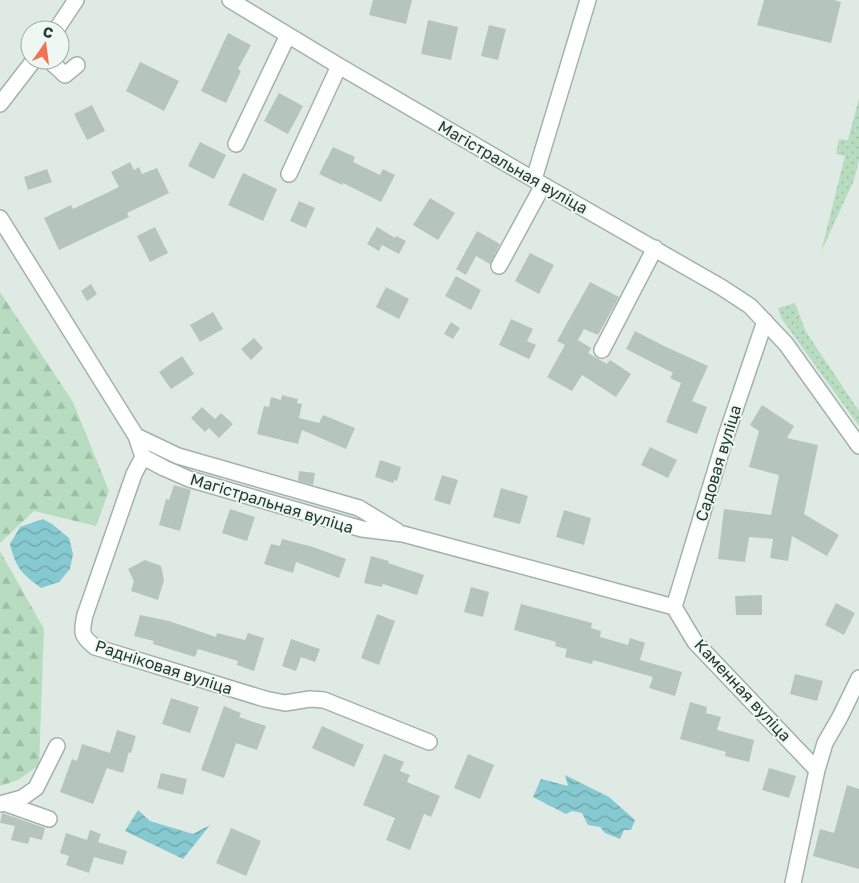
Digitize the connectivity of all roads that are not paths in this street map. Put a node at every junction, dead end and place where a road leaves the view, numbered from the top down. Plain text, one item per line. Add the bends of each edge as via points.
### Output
1 (76, 0) edge
2 (230, 0) edge
3 (588, 0) edge
4 (253, 6) edge
5 (63, 20) edge
6 (288, 34) junction
7 (77, 65) dead end
8 (339, 66) junction
9 (26, 70) edge
10 (60, 70) edge
11 (0, 104) edge
12 (236, 144) dead end
13 (289, 174) dead end
14 (538, 182) junction
15 (0, 218) edge
16 (655, 248) junction
17 (498, 266) dead end
18 (764, 321) junction
19 (602, 350) dead end
20 (136, 436) junction
21 (859, 446) edge
22 (143, 457) junction
23 (403, 534) junction
24 (674, 607) junction
25 (859, 678) edge
26 (429, 742) dead end
27 (57, 746) dead end
28 (816, 770) junction
29 (2, 803) edge
30 (49, 819) dead end
31 (793, 883) edge

1 - 5 street
2 - 4 street, Магістральная вуліца
3 - 14 street
4 - 6 street, Магістральная вуліца
6 - 8 street, Магістральная вуліца
6 - 12 street
7 - 10 street via 65,75
8 - 13 street
8 - 14 street, Магістральная вуліца
9 - 11 street
14 - 16 street, Магістральная вуліца
14 - 17 street
15 - 20 street
16 - 18 street, Магістральная вуліца via 750,306
16 - 19 street
18 - 21 street, Магістральная вуліца via 786,344
18 - 24 street, Садовая вуліца
20 - 22 street
20 - 23 street via 178,456 359,508
22 - 23 street, Магістральная вуліца via 198,482 362,529
22 - 26 street, Радніковая вуліца via 84,615 84,639 95,647 264,699 285,703 324,700
23 - 24 street, Магістральная вуліца
24 - 28 street, Каменная вуліца via 695,642
25 - 28 street via 824,744
27 - 29 street via 36,788 22,798
28 - 31 street
29 - 30 street

